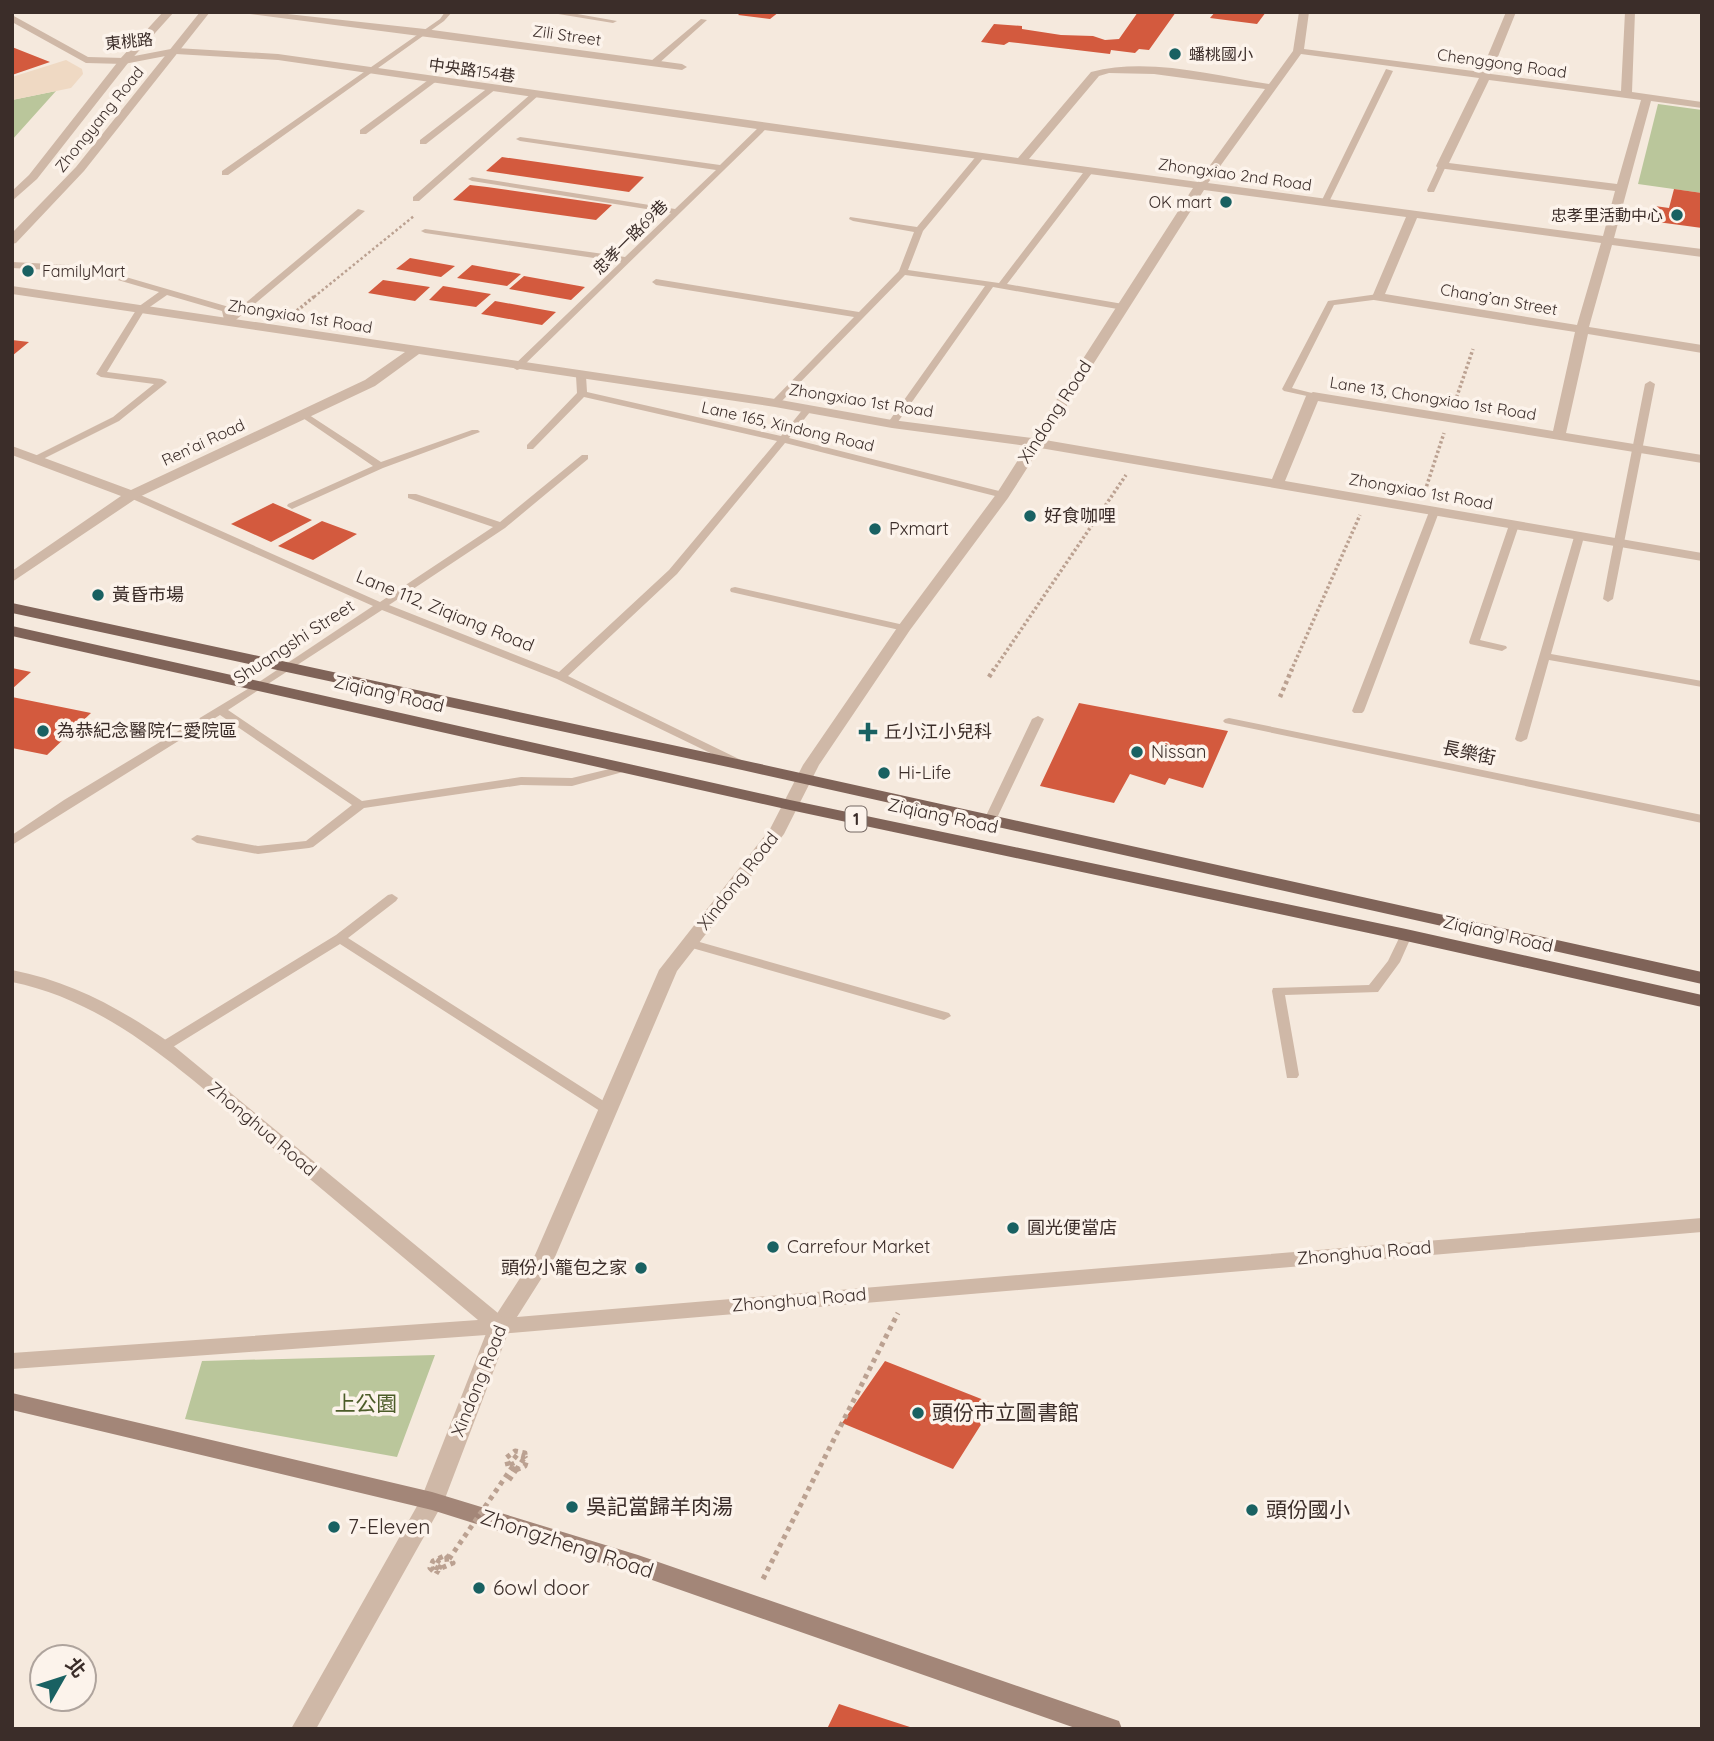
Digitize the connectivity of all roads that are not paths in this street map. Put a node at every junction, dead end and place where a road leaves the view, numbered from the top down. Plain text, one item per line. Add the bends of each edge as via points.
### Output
1 (169, 12) edge
2 (205, 12) edge
3 (239, 12) edge
4 (449, 12) edge
5 (550, 12) edge
6 (1304, 12) edge
7 (1511, 12) edge
8 (1630, 12) edge
9 (12, 18) edge
10 (704, 20) dead end
11 (613, 21) dead end
12 (425, 32) junction
13 (176, 51) junction
14 (1297, 51) junction
15 (124, 61) junction
16 (654, 63) junction
17 (682, 67) dead end
18 (368, 71) junction
19 (1389, 71) dead end
20 (1485, 76) junction
21 (434, 80) junction
22 (1271, 87) junction
23 (492, 89) junction
24 (535, 94) junction
25 (1626, 96) junction
26 (1647, 98) junction
27 (1702, 105) edge
28 (764, 127) junction
29 (363, 132) dead end
30 (520, 139) dead end
31 (423, 142) dead end
32 (981, 156) junction
33 (1021, 161) junction
34 (1442, 166) junction
35 (721, 168) junction
36 (1089, 171) junction
37 (225, 173) dead end
38 (472, 179) dead end
39 (1201, 186) junction
40 (1621, 188) junction
41 (1431, 190) dead end
42 (12, 198) edge
43 (416, 199) dead end
44 (1325, 202) junction
45 (361, 211) dead end
46 (674, 212) junction
47 (1413, 214) junction
48 (853, 219) dead end
49 (425, 230) dead end
50 (919, 230) junction
51 (12, 240) edge
52 (1609, 240) junction
53 (1702, 253) edge
54 (627, 260) junction
55 (12, 265) edge
56 (903, 272) junction
57 (656, 282) dead end
58 (996, 285) junction
59 (12, 290) edge
60 (167, 291) junction
61 (1378, 297) junction
62 (1123, 307) junction
63 (141, 309) junction
64 (860, 315) junction
65 (228, 322) junction
66 (1582, 331) junction
67 (1702, 349) edge
68 (415, 351) junction
69 (517, 367) junction
70 (581, 376) junction
71 (1650, 384) dead end
72 (582, 394) junction
73 (1313, 396) junction
74 (775, 403) junction
75 (807, 410) junction
76 (303, 415) junction
77 (892, 424) junction
78 (475, 432) dead end
79 (1559, 435) junction
80 (782, 439) junction
81 (1036, 443) junction
82 (530, 447) dead end
83 (1640, 449) junction
84 (12, 450) edge
85 (585, 457) dead end
86 (1702, 459) edge
87 (34, 460) junction
88 (380, 466) junction
89 (1277, 484) junction
90 (132, 495) junction
91 (1003, 495) junction
92 (412, 496) dead end
93 (292, 506) dead end
94 (1434, 512) junction
95 (1514, 525) junction
96 (501, 526) junction
97 (1580, 537) junction
98 (1618, 543) junction
99 (1702, 557) edge
100 (12, 578) edge
101 (736, 590) dead end
102 (1608, 599) dead end
103 (381, 606) junction
104 (12, 608) edge
105 (904, 628) junction
106 (12, 631) edge
107 (1502, 648) dead end
108 (1545, 656) junction
109 (287, 667) junction
110 (561, 677) junction
111 (1702, 684) edge
112 (260, 686) junction
113 (220, 710) junction
114 (1358, 711) dead end
115 (1038, 719) dead end
116 (1229, 721) dead end
117 (1521, 739) dead end
118 (741, 765) junction
119 (626, 768) junction
120 (806, 779) junction
121 (360, 805) junction
122 (790, 805) junction
123 (1702, 819) edge
124 (990, 820) junction
125 (197, 839) dead end
126 (12, 841) edge
127 (392, 898) dead end
128 (1406, 936) junction
129 (340, 938) junction
130 (689, 943) junction
131 (12, 976) edge
132 (1702, 978) edge
133 (1702, 1001) edge
134 (944, 1016) dead end
135 (163, 1047) junction
136 (1292, 1075) dead end
137 (608, 1110) junction
138 (1702, 1225) edge
139 (500, 1326) junction
140 (12, 1361) edge
141 (12, 1401) edge
142 (432, 1501) junction
143 (303, 1729) edge
144 (1110, 1729) edge

1 - 15 street, Zhongyang Road
2 - 13 street, Zhongyang Road
3 - 12 street, Zili Street
4 - 12 lane
5 - 11 lane
6 - 14 street, Xindong Road
7 - 20 street
8 - 25 street
9 - 15 street, 東桃路 via 86,60
10 - 16 lane
12 - 16 street, Zili Street
12 - 18 lane
13 - 15 street, 東桃路
13 - 18 street, 中央路154巷 via 278,57
13 - 51 street, Zhongyang Road via 80,169
14 - 20 street, Chenggong Road
14 - 22 street, Xindong Road
15 - 42 street, Zhongyang Road
16 - 17 street, Zili Street
18 - 21 street, 中央路154巷
18 - 37 lane
19 - 44 lane
20 - 25 street, Chenggong Road
20 - 34 street
21 - 23 street, 中央路154巷
21 - 29 lane
22 - 33 street via 1136,69 1103,70
22 - 39 street, Xindong Road
23 - 24 street, 中央路154巷
23 - 31 lane
24 - 28 street, 中央路154巷
24 - 43 lane
25 - 26 street, Chenggong Road
26 - 27 street, Chenggong Road
26 - 40 street
28 - 32 street, Zhongxiao 2nd Road
28 - 35 lane, 忠孝一路69巷
30 - 35 lane
32 - 33 street, Zhongxiao 2nd Road
32 - 50 lane
33 - 36 street, Zhongxiao 2nd Road
34 - 40 street
34 - 41 lane
35 - 46 lane, 忠孝一路69巷
36 - 39 street, Zhongxiao 2nd Road
36 - 58 lane
38 - 46 lane
39 - 44 street, Zhongxiao 2nd Road
39 - 62 street, Xindong Road
40 - 52 street
44 - 47 street, Zhongxiao 2nd Road
45 - 65 lane
46 - 54 lane, 忠孝一路69巷
47 - 52 street, Zhongxiao 2nd Road
47 - 61 street
48 - 50 lane
49 - 54 lane
50 - 56 lane
52 - 53 street, Zhongxiao 2nd Road
52 - 66 street
54 - 69 lane, 忠孝一路69巷
55 - 60 lane via 71,268
56 - 58 lane
56 - 64 lane
57 - 64 lane
58 - 62 lane
58 - 77 lane
59 - 63 street, Zhongxiao 1st Road
60 - 63 lane
60 - 65 lane via 226,309
61 - 66 street, Chang’an Street
61 - 73 lane via 1331,303 1287,389
62 - 81 street, Xindong Road
63 - 65 street, Zhongxiao 1st Road
63 - 87 lane via 101,374 162,382 116,419
64 - 74 lane
65 - 68 street, Zhongxiao 1st Road
66 - 67 street, Chang’an Street
66 - 79 street
68 - 69 street, Zhongxiao 1st Road
68 - 76 street, Ren’ai Road via 370,383
69 - 70 street, Zhongxiao 1st Road
70 - 72 lane
70 - 74 street, Zhongxiao 1st Road
71 - 83 lane
72 - 80 lane, Lane 165, Xindong Road
72 - 82 lane
73 - 79 street, Lane 13, Chongxiao 1st Road
73 - 89 street, Lane 13, Chongxiao 1st Road
74 - 75 street, Zhongxiao 1st Road
75 - 77 street, Zhongxiao 1st Road
75 - 80 lane
76 - 88 lane
76 - 90 street, Ren’ai Road
77 - 81 street, Zhongxiao 1st Road
78 - 88 lane
79 - 83 street, Lane 13, Chongxiao 1st Road
80 - 91 lane, Lane 165, Xindong Road
80 - 110 lane via 673,572
81 - 89 street, Zhongxiao 1st Road
81 - 91 street, Xindong Road
83 - 86 street, Lane 13, Chongxiao 1st Road
83 - 98 lane
84 - 87 street
85 - 96 lane, Shuangshi Street
87 - 90 street
88 - 93 lane
89 - 94 street, Zhongxiao 1st Road
90 - 100 street, Ren’ai Road
90 - 103 lane, Lane 112, Ziqiang Road
91 - 105 street, Xindong Road
92 - 96 lane
94 - 95 street, Zhongxiao 1st Road
94 - 114 lane
95 - 97 street, Zhongxiao 1st Road
95 - 107 lane via 1474,642
96 - 103 lane, Shuangshi Street
97 - 98 street, Zhongxiao 1st Road
97 - 108 lane
98 - 99 street, Zhongxiao 1st Road
98 - 102 lane
101 - 105 lane
103 - 109 lane, Shuangshi Street
103 - 110 lane, Lane 112, Ziqiang Road
104 - 109 main road, Ziqiang Road / 1
105 - 120 street, Xindong Road
106 - 112 main road, Ziqiang Road / 1
108 - 111 lane
108 - 117 lane
109 - 112 lane, Shuangshi Street
109 - 118 main road, Ziqiang Road / 1
110 - 118 lane, Lane 112, Ziqiang Road
112 - 113 lane, Shuangshi Street
112 - 119 main road, Ziqiang Road / 1
113 - 121 lane
113 - 126 lane, Shuangshi Street
115 - 124 lane
116 - 123 lane, 長樂街
118 - 120 main road, Ziqiang Road / 1
119 - 121 lane via 572,782 521,781
119 - 122 main road, Ziqiang Road / 1
120 - 122 street, Xindong Road
120 - 124 main road, Ziqiang Road / 1
121 - 125 lane via 309,844 258,850
122 - 128 main road, Ziqiang Road / 1
122 - 130 street, Xindong Road via 778,830
124 - 132 main road, Ziqiang Road / 1
127 - 129 lane
128 - 133 main road, Ziqiang Road / 1
128 - 136 lane via 1394,962 1373,989 1278,991
129 - 135 lane
129 - 137 lane
130 - 134 lane
130 - 137 street, Xindong Road via 668,970
131 - 135 street, Zhonghua Road via 64,988 112,1011
135 - 139 street, Zhonghua Road
137 - 139 street, Xindong Road via 545,1257
138 - 139 street, Zhonghua Road
139 - 140 street
139 - 142 street, Xindong Road
141 - 142 main road, Zhongzheng Road
142 - 143 street, Xindong Road
142 - 144 main road, Zhongzheng Road via 638,1565

